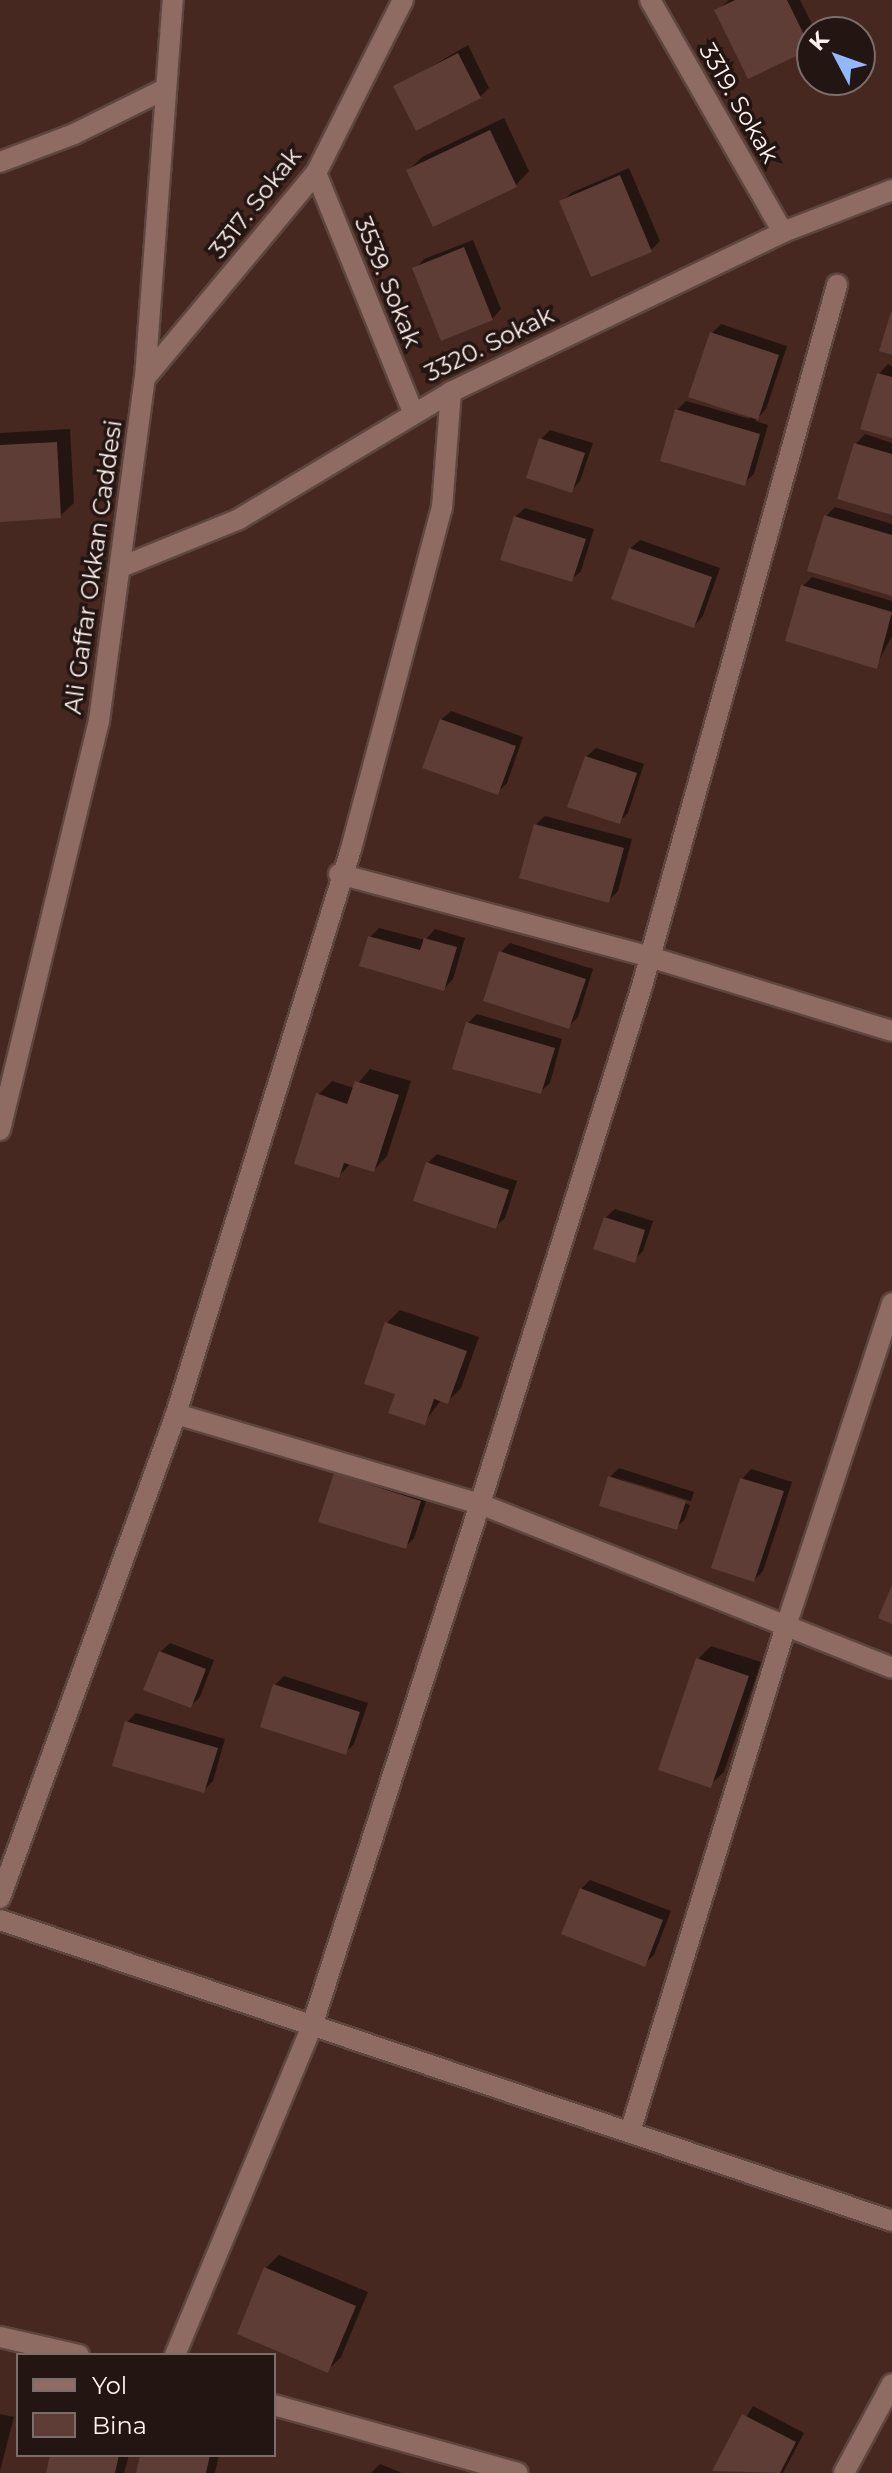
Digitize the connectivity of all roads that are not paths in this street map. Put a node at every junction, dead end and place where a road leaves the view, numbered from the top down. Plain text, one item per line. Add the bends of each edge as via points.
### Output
1 (173, 0) edge
2 (403, 0) edge
3 (650, 0) edge
4 (165, 89) junction
5 (0, 162) edge
6 (316, 173) junction
7 (892, 190) edge
8 (783, 232) junction
9 (837, 285) dead end
10 (145, 378) junction
11 (451, 392) junction
12 (412, 410) junction
13 (121, 567) junction
14 (339, 874) junction
15 (650, 957) junction
16 (892, 1031) edge
17 (0, 1130) edge
18 (892, 1303) edge
19 (176, 1414) junction
20 (480, 1504) junction
21 (785, 1629) junction
22 (892, 1668) edge
23 (0, 1898) edge
24 (0, 1920) edge
25 (312, 2026) junction
26 (630, 2132) junction
27 (892, 2221) edge
28 (0, 2337) edge
29 (70, 2353) edge
30 (176, 2353) edge
31 (892, 2384) edge
32 (276, 2406) edge
33 (518, 2473) edge
34 (844, 2473) edge

1 - 4 street, Ali Gaffar Okkan Caddesi
2 - 6 street, 3317. Sokak
3 - 8 street, 3319. Sokak
4 - 5 street via 74,134
4 - 10 street, Ali Gaffar Okkan Caddesi
6 - 10 street, 3317. Sokak
6 - 12 street, 3539. Sokak
7 - 8 street, 3320. Sokak
8 - 11 street, 3320. Sokak
9 - 15 street
10 - 13 street, Ali Gaffar Okkan Caddesi
11 - 12 street, 3320. Sokak
11 - 14 street via 442,508 351,849
12 - 13 street, 3320. Sokak via 239,519
13 - 17 street, Ali Gaffar Okkan Caddesi via 99,721
14 - 15 street
14 - 19 street
15 - 16 street
15 - 20 street
18 - 21 street
19 - 20 street
19 - 23 street
20 - 21 street
20 - 25 street
21 - 22 street
21 - 26 street
24 - 25 street
25 - 26 street
25 - 30 street
26 - 27 street
28 - 29 street
31 - 34 street
32 - 33 street

